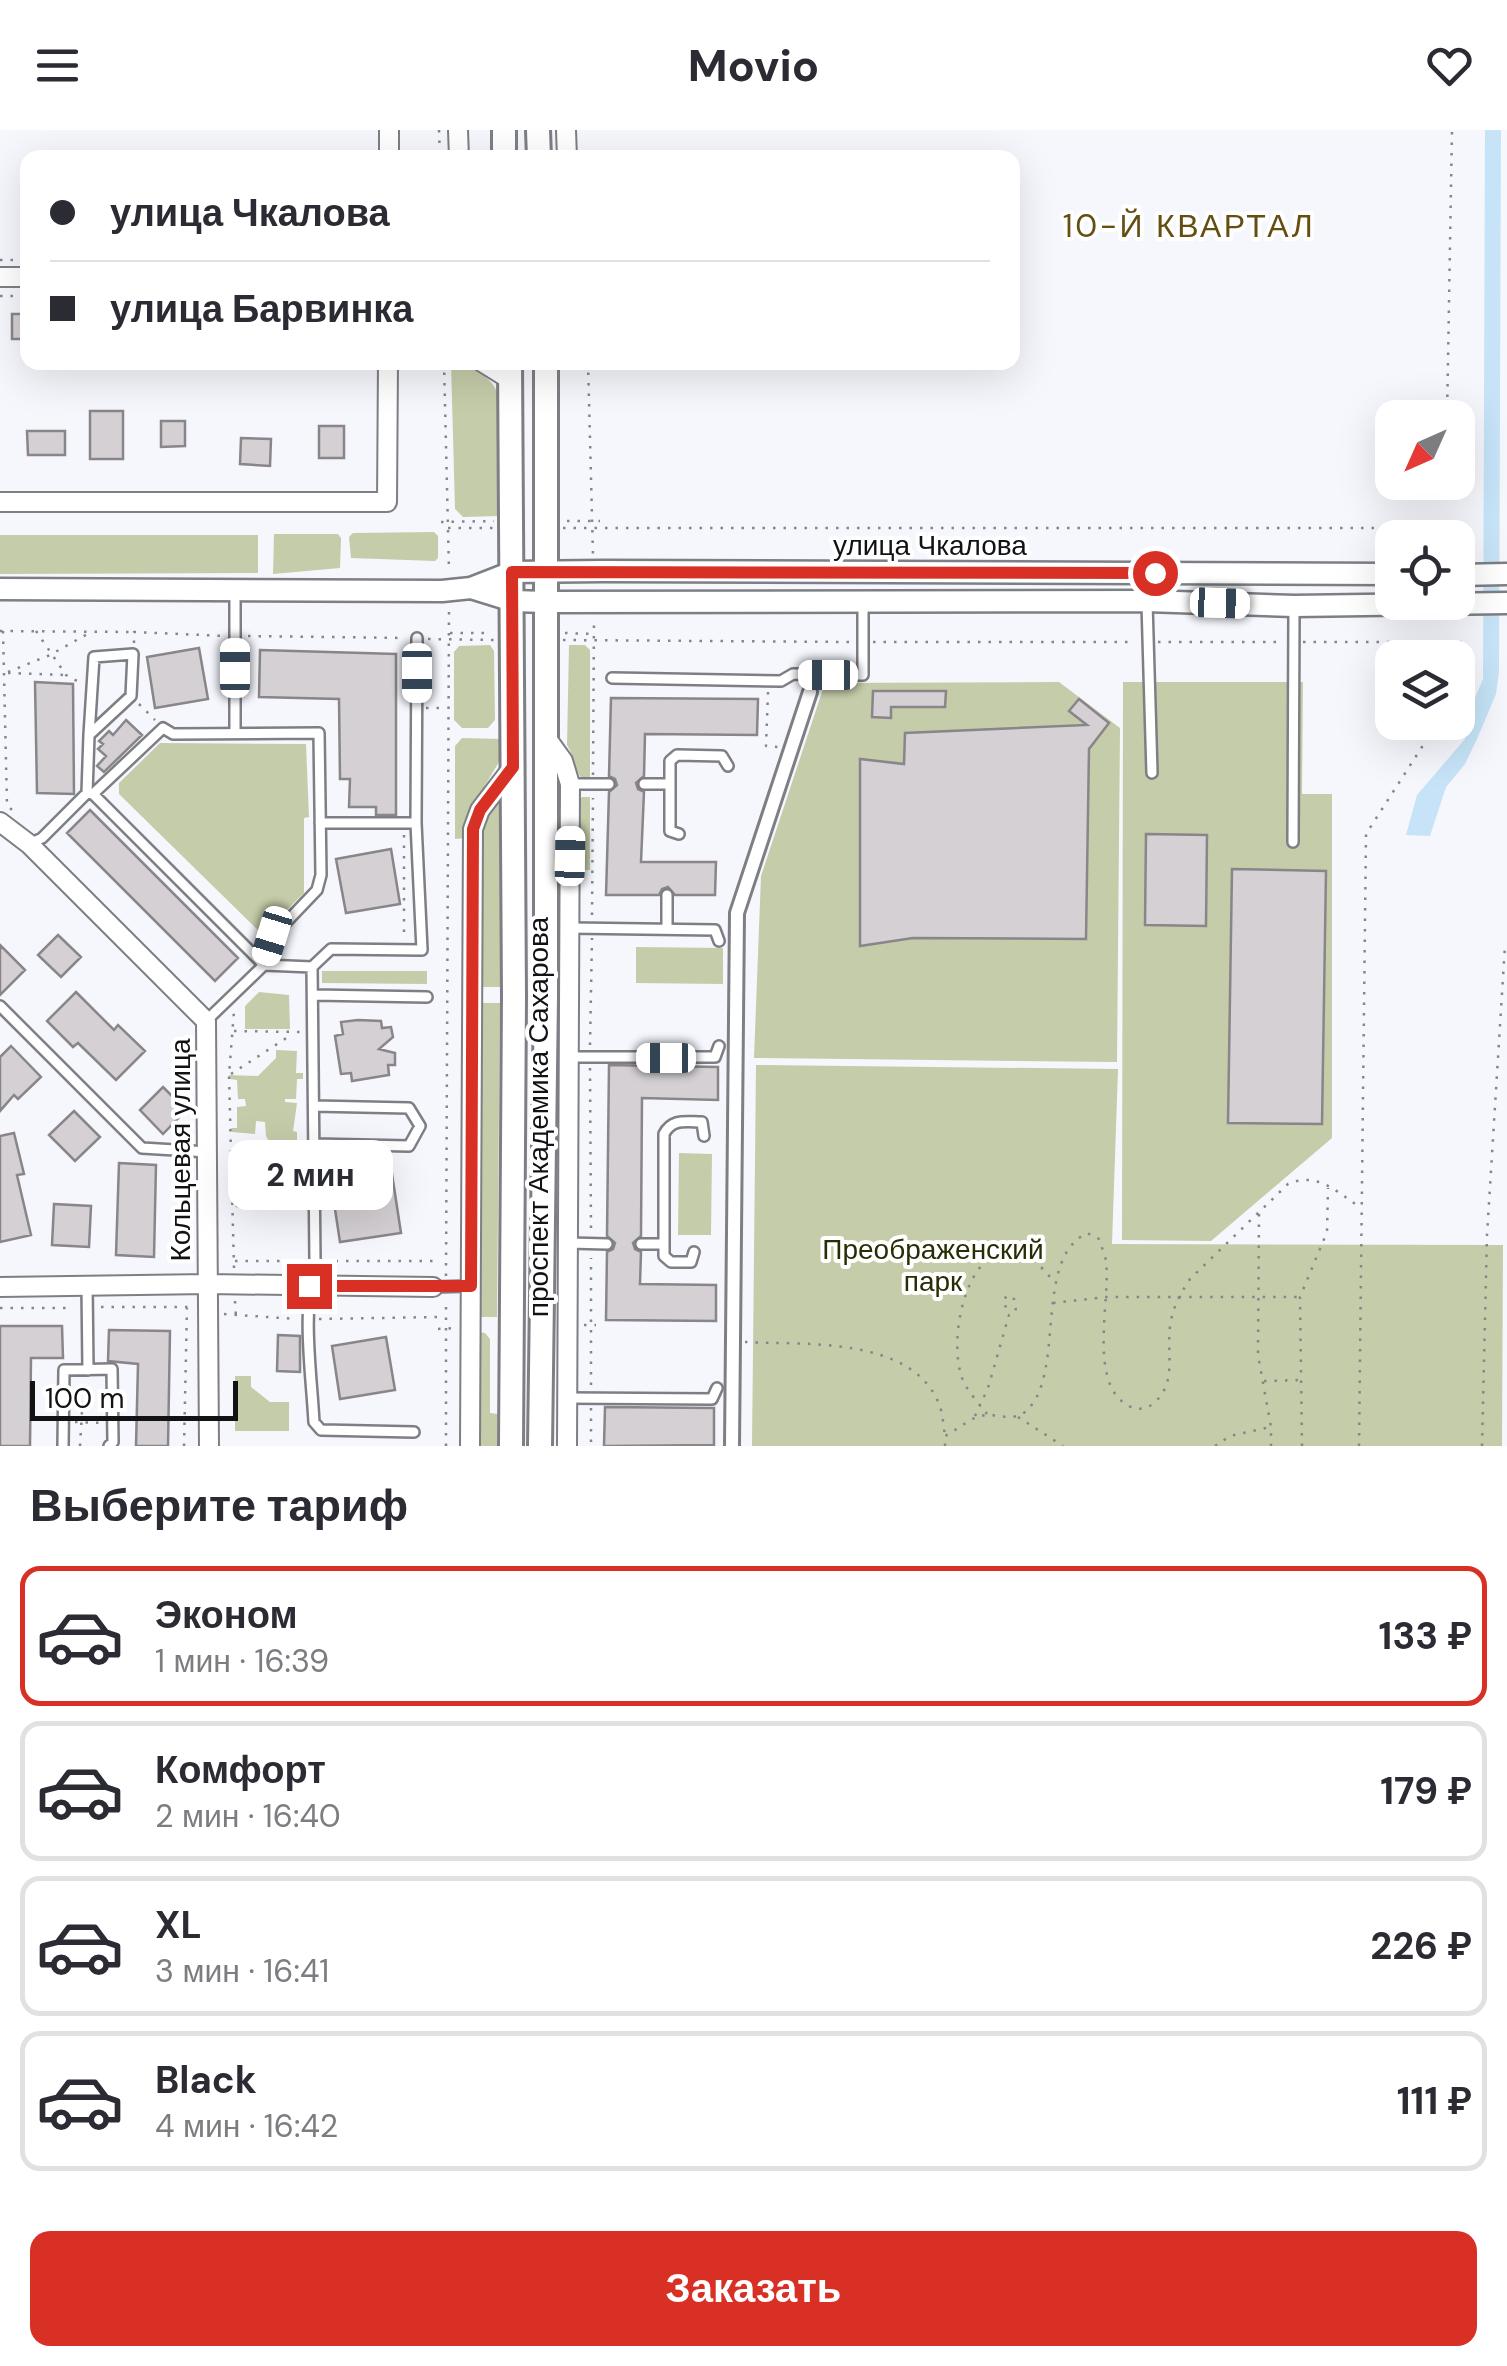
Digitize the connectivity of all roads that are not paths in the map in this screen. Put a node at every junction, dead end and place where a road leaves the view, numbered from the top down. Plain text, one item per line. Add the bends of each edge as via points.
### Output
1 (388, 370) edge
2 (546, 370) edge
3 (510, 371) edge
4 (0, 502) edge
5 (512, 572) junction
6 (547, 572) junction
7 (1375, 574) edge
8 (1475, 574) edge
9 (1507, 574) edge
10 (471, 588) junction
11 (0, 589) edge
12 (235, 590) junction
13 (863, 600) junction
14 (1146, 601) junction
15 (513, 602) junction
16 (546, 602) junction
17 (1475, 603) edge
18 (1507, 603) edge
19 (1375, 604) edge
20 (1294, 606) junction
21 (417, 638) road end
22 (612, 678) dead end
23 (810, 692) dead end
24 (235, 732) junction
25 (90, 735) junction
26 (545, 736) junction
27 (728, 766) dead end
28 (513, 767) junction
29 (1152, 773) dead end
30 (570, 784) junction
31 (609, 784) dead end
32 (644, 784) dead end
33 (670, 784) junction
34 (90, 794) junction
35 (0, 822) edge
36 (320, 823) junction
37 (416, 823) junction
38 (679, 834) dead end
39 (1293, 842) dead end
40 (28, 844) junction
41 (667, 895) dead end
42 (569, 928) junction
43 (667, 929) junction
44 (719, 941) dead end
45 (264, 965) junction
46 (312, 967) junction
47 (314, 995) junction
48 (427, 997) dead end
49 (0, 1006) edge
50 (206, 1021) junction
51 (719, 1046) dead end
52 (569, 1057) junction
53 (314, 1106) junction
54 (704, 1136) dead end
55 (314, 1144) junction
56 (208, 1152) junction
57 (569, 1244) junction
58 (607, 1244) dead end
59 (641, 1244) dead end
60 (664, 1244) junction
61 (694, 1252) dead end
62 (208, 1284) junction
63 (87, 1286) junction
64 (309, 1286) junction
65 (440, 1286) joint
66 (471, 1286) junction
67 (0, 1287) edge
68 (88, 1370) junction
69 (717, 1388) dead end
70 (568, 1398) junction
71 (414, 1432) dead end
72 (63, 1446) edge
73 (109, 1446) edge
74 (209, 1446) edge
75 (470, 1446) edge
76 (511, 1446) edge
77 (540, 1446) edge
78 (567, 1446) edge
79 (732, 1446) edge

1 - 4 street via 388,502
2 - 6 main road, проспект Академика Сахарова
3 - 5 main road, проспект Академика Сахарова
5 - 6 street, улица Чкалова
5 - 10 street, улица Чкалова
5 - 15 main road, проспект Академика Сахарова
6 - 7 street, улица Чкалова
6 - 16 main road, проспект Академика Сахарова
8 - 9 street
10 - 12 street, улица Чкалова
10 - 15 street, улица Чкалова
11 - 12 street, улица Чкалова
12 - 24 lane
13 - 14 street, улица Чкалова
13 - 16 street, улица Чкалова
13 - 22 lane via 863,675 793,674 781,681
14 - 20 street, улица Чкалова
14 - 29 lane
15 - 16 street, улица Чкалова
15 - 28 main road, проспект Академика Сахарова
16 - 26 main road, проспект Академика Сахарова
17 - 18 street, улица Чкалова
19 - 20 street, улица Чкалова
20 - 39 lane
21 - 37 lane
23 - 79 street via 737,913
24 - 34 lane via 173,734 164,728
24 - 36 lane via 319,734
25 - 25 lane via 94,657 133,654 131,696
25 - 34 lane
26 - 30 street, проспект Академика Сахарова
26 - 77 main road, проспект Академика Сахарова
27 - 33 lane via 722,756 678,755 670,760
28 - 66 street via 473,829
28 - 76 main road, проспект Академика Сахарова
30 - 31 lane
30 - 42 street, проспект Академика Сахарова
32 - 33 lane
33 - 38 lane via 670,831
34 - 40 lane
34 - 45 lane
35 - 40 street, Кольцевая улица
36 - 37 lane
36 - 45 lane via 318,890 272,936
37 - 46 lane via 422,950 331,949
40 - 50 street, Кольцевая улица
41 - 43 lane
42 - 43 lane
42 - 52 street, проспект Академика Сахарова
43 - 44 lane via 715,930
45 - 46 lane
45 - 50 lane
46 - 47 lane
47 - 48 lane
47 - 53 lane
49 - 56 lane via 142,1148
50 - 56 street, Кольцевая улица
51 - 52 lane via 714,1057
52 - 57 street, проспект Академика Сахарова
53 - 55 lane
53 - 55 lane via 409,1108 420,1126 408,1146
54 - 60 lane via 702,1122 676,1122 664,1134
55 - 64 lane
56 - 62 street, Кольцевая улица
57 - 58 lane
57 - 70 street, проспект Академика Сахарова
59 - 60 lane
60 - 61 lane via 671,1262 692,1262
62 - 63 street
62 - 64 street
62 - 74 street, Кольцевая улица
63 - 67 street
63 - 68 lane
64 - 65 street
64 - 71 lane via 314,1422 320,1430
65 - 66 lane
66 - 75 street
68 - 72 lane via 64,1370
68 - 73 lane via 112,1369
69 - 70 lane via 712,1399 665,1403
70 - 78 street, проспект Академика Сахарова

